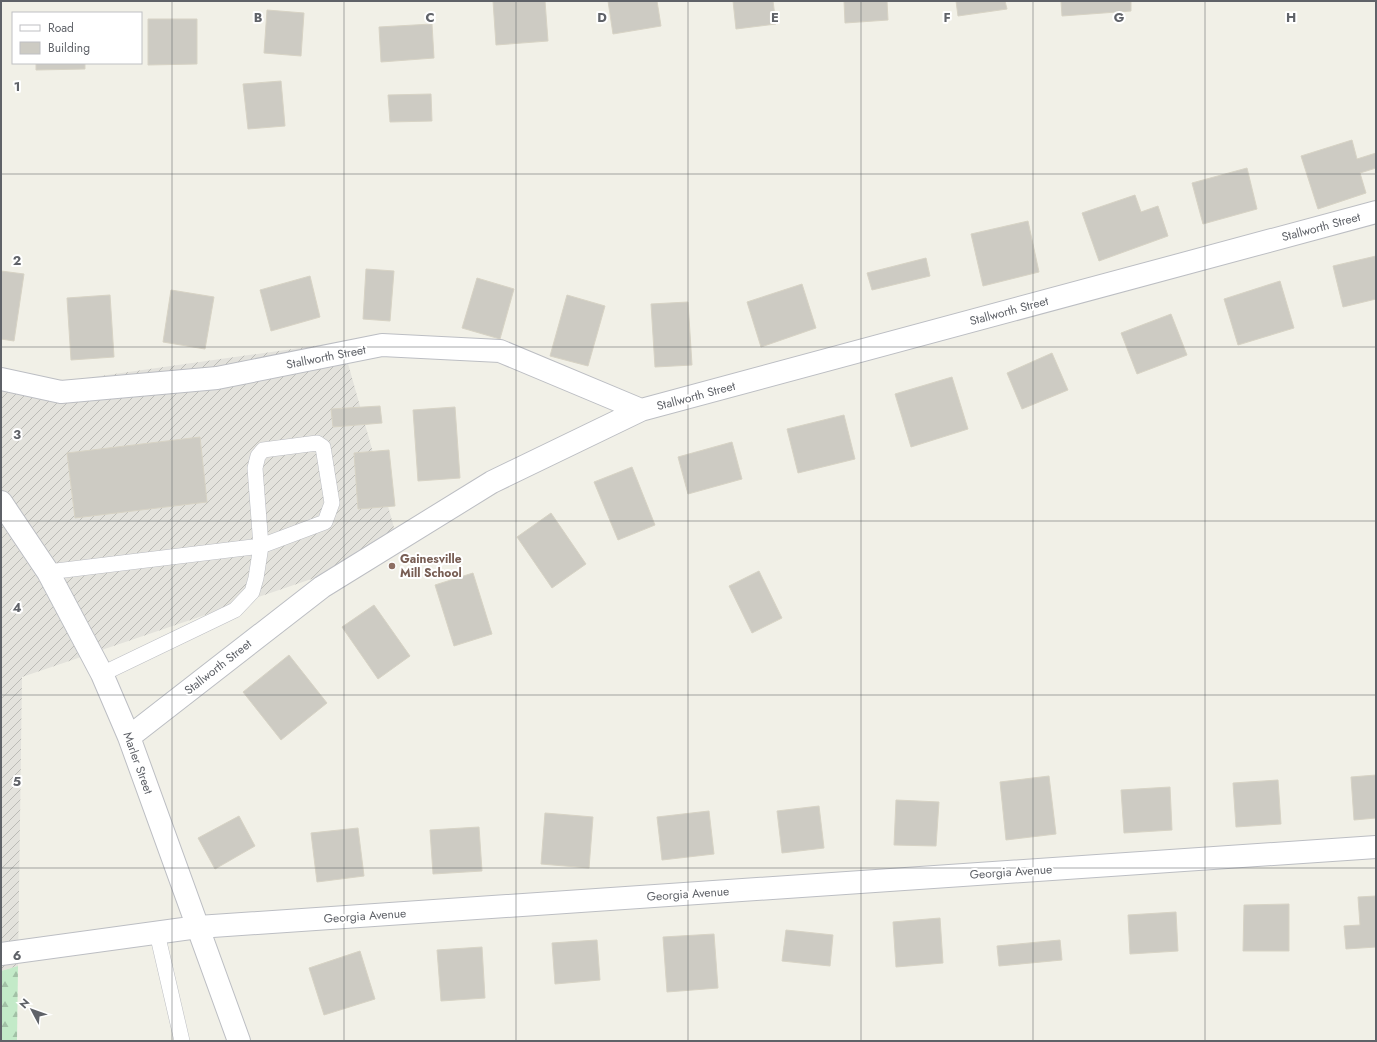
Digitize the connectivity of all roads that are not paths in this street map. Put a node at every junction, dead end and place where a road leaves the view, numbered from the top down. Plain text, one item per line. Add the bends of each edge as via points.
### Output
1 (1376, 212) edge
2 (1, 379) edge
3 (641, 410) junction
4 (4, 511) edge
5 (261, 546) junction
6 (48, 572) junction
7 (102, 674) junction
8 (129, 737) junction
9 (1376, 847) edge
10 (198, 928) junction
11 (157, 933) junction
12 (1, 954) edge
13 (182, 1041) edge
14 (239, 1041) edge

1 - 3 street, Stallworth Street
2 - 3 street, Stallworth Street via 61,392 217,378 382,345 500,350
3 - 8 street, Stallworth Street via 492,482 322,587
4 - 6 street, Marler Street
5 - 5 lane via 325,522 332,503 323,447 318,444 263,450 258,456 255,468
5 - 6 lane
5 - 7 lane via 252,592 235,610
6 - 7 street, Marler Street
7 - 8 street, Marler Street
8 - 10 street, Marler Street
9 - 10 street, Georgia Avenue
10 - 11 street, Georgia Avenue
10 - 14 street, Marler Street
11 - 12 street, Georgia Avenue
11 - 13 lane

